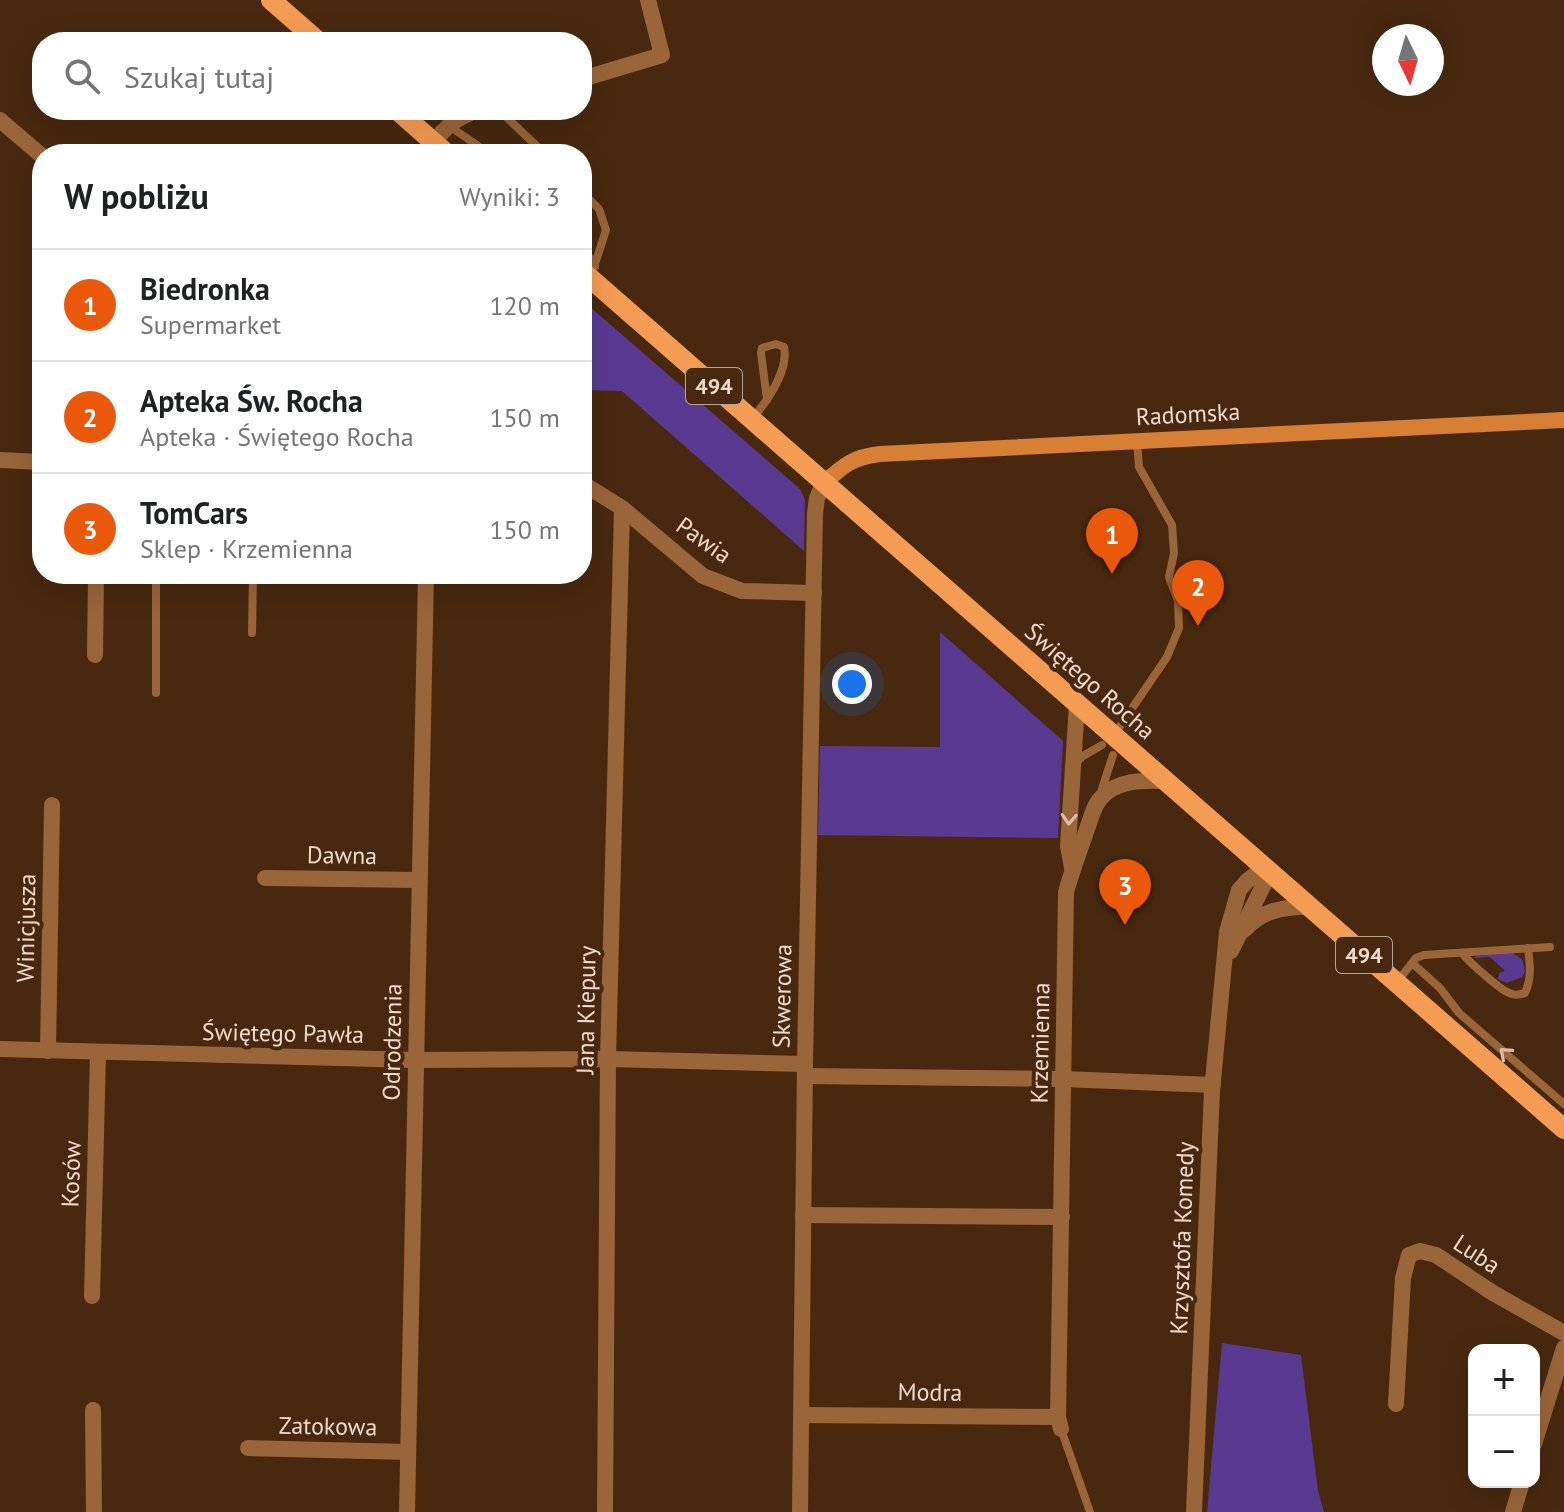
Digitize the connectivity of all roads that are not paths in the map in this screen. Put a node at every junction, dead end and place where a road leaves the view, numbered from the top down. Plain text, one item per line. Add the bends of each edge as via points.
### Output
1 (271, 0) edge
2 (648, 0) edge
3 (308, 32) edge
4 (592, 76) edge
5 (0, 120) edge
6 (407, 120) edge
7 (458, 120) edge
8 (509, 120) edge
9 (449, 126) junction
10 (432, 144) edge
11 (441, 144) edge
12 (475, 144) edge
13 (535, 144) edge
14 (32, 147) edge
15 (592, 202) edge
16 (592, 260) edge
17 (592, 274) edge
18 (767, 400) junction
19 (752, 419) junction
20 (1564, 420) edge
21 (1137, 441) junction
22 (0, 460) edge
23 (32, 462) edge
24 (824, 483) junction
25 (592, 489) edge
26 (622, 508) junction
27 (96, 584) edge
28 (156, 584) edge
29 (253, 584) edge
30 (426, 584) edge
31 (814, 593) junction
32 (252, 633) dead end
33 (95, 655) dead end
34 (156, 693) dead end
35 (1077, 704) junction
36 (1110, 746) junction
37 (1072, 767) junction
38 (1165, 781) junction
39 (1099, 799) junction
40 (52, 805) dead end
41 (1242, 847) junction
42 (1267, 868) junction
43 (1072, 869) junction
44 (265, 878) dead end
45 (419, 880) junction
46 (1239, 890) junction
47 (1310, 906) junction
48 (1237, 937) junction
49 (1550, 947) dead end
50 (1528, 948) junction
51 (1462, 953) junction
52 (1412, 963) junction
53 (1224, 967) junction
54 (1396, 982) junction
55 (0, 1049) edge
56 (48, 1051) junction
57 (98, 1053) junction
58 (608, 1059) junction
59 (415, 1060) junction
60 (805, 1070) junction
61 (1063, 1079) junction
62 (1213, 1085) junction
63 (1564, 1104) edge
64 (1564, 1129) edge
65 (803, 1215) junction
66 (1062, 1217) junction
67 (92, 1296) dead end
68 (1564, 1333) edge
69 (1564, 1348) edge
70 (1396, 1404) dead end
71 (93, 1410) dead end
72 (802, 1415) junction
73 (1060, 1423) junction
74 (1540, 1425) edge
75 (248, 1448) dead end
76 (408, 1452) junction
77 (1520, 1488) edge
78 (94, 1512) edge
79 (407, 1512) edge
80 (605, 1512) edge
81 (800, 1512) edge
82 (1090, 1512) edge
83 (1194, 1512) edge
84 (1513, 1512) edge

1 - 3 main road
2 - 4 street via 662,55
5 - 14 street
6 - 10 main road
7 - 9 street
8 - 13 lane
9 - 11 street
9 - 12 lane
15 - 16 lane via 606,230
17 - 19 main road, Świętego Rocha / 494 via 604,290
18 - 18 lane via 786,351 776,344 761,353
18 - 19 lane
19 - 24 main road, Świętego Rocha / 494
20 - 21 street, Radomska
21 - 24 street, Radomska via 863,456
21 - 36 lane via 1139,467 1172,525 1169,577 1178,601 1179,628 1167,657
22 - 23 street
24 - 31 street, Skwerowa via 815,513
24 - 35 main road, Świętego Rocha / 494
25 - 26 street, Pawia
26 - 31 street, Pawia via 703,576 742,591
26 - 58 street, Jana Kiepury
27 - 33 street
28 - 34 lane
29 - 32 lane
30 - 45 street, Odrodzenia
31 - 60 street, Skwerowa
35 - 36 main road, Świętego Rocha / 494
35 - 37 street, Krzemienna
36 - 37 lane via 1083,756
36 - 38 main road, Świętego Rocha / 494
36 - 39 lane
37 -> 43 street, Krzemienna
38 - 39 street via 1127,783
38 - 41 main road, Świętego Rocha / 494
39 - 43 street, Krzemienna
40 - 56 street, Winicjusza
41 - 42 main road, Świętego Rocha / 494
41 - 46 street, Krzysztofa Komedy
42 - 46 street
42 - 47 main road, Świętego Rocha / 494
42 - 48 street, Krzysztofa Komedy
43 - 61 street, Krzemienna via 1066,892
44 - 45 street, Dawna
45 - 59 street, Odrodzenia
46 - 53 street, Krzysztofa Komedy
47 - 48 street, Krzysztofa Komedy via 1265,913
47 - 54 main road, Świętego Rocha / 494
48 - 53 street, Krzysztofa Komedy
49 - 50 lane
50 - 51 lane
50 - 51 lane via 1529,984 1517,995 1508,994
51 - 52 lane via 1424,955
52 - 54 lane
63 -> 52 lane via 1459,1013
53 - 62 street, Krzysztofa Komedy
54 - 64 main road, Świętego Rocha / 494
55 - 56 street, Świętego Pawła
56 - 57 street, Świętego Pawła
57 - 59 street, Świętego Pawła
57 - 67 street, Kosów
58 - 59 street, Świętego Pawła
58 - 60 street, Świętego Pawła
58 - 80 street, Jana Kiepury
59 - 76 street, Odrodzenia
60 - 61 street, Świętego Pawła
60 - 65 street, Skwerowa
61 - 62 street, Świętego Pawła
61 - 66 street, Krzemienna
62 - 83 street, Krzysztofa Komedy
65 - 66 street
65 - 72 street, Skwerowa
66 - 73 street, Krzemienna
68 - 70 street, Luba via 1436,1255 1409,1255
69 - 74 street
71 - 78 street
72 - 73 street, Modra
72 - 81 street, Skwerowa
73 - 82 lane
75 - 76 street, Zatokowa
76 - 79 street, Odrodzenia
77 - 84 street

